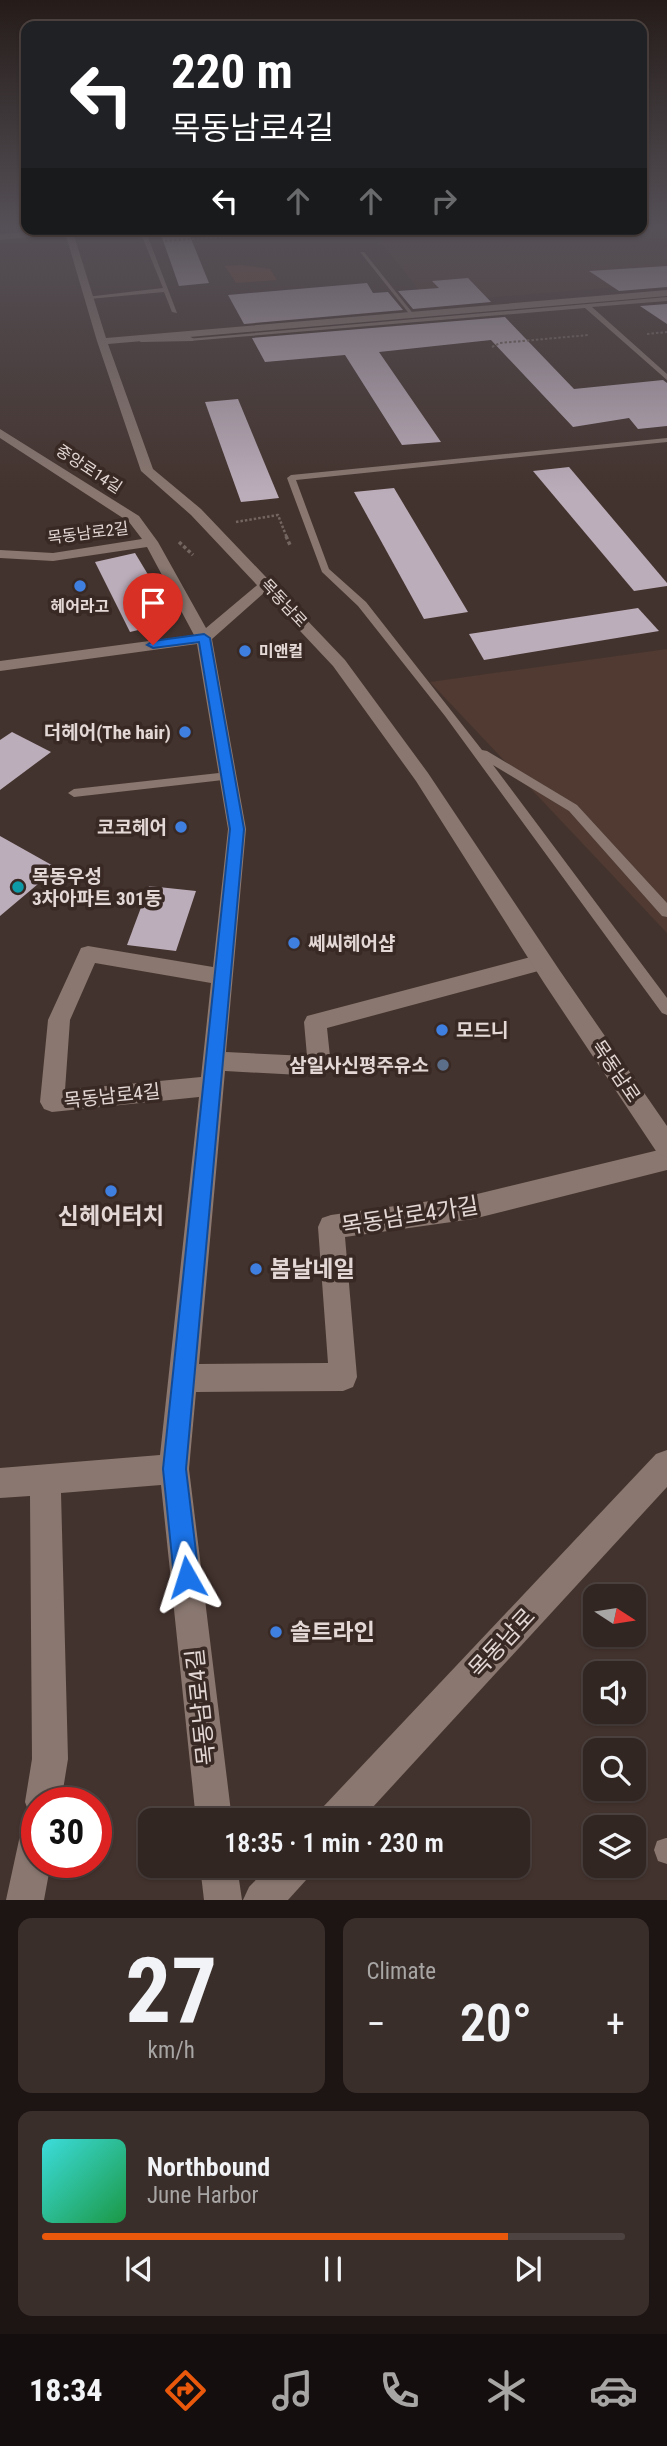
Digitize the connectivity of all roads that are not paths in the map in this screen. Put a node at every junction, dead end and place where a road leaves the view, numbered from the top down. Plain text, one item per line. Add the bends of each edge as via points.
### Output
1 (95, 317) edge
2 (393, 317) edge
3 (458, 317) edge
4 (599, 317) edge
5 (132, 339) junction
6 (189, 339) joint
7 (102, 341) junction
8 (667, 378) edge
9 (0, 433) edge
10 (667, 440) edge
11 (151, 542) junction
12 (0, 554) edge
13 (267, 584) junction
14 (185, 604) joint
15 (204, 638) junction
16 (0, 666) edge
17 (475, 750) junction
18 (228, 776) junction
19 (74, 793) dead end
20 (667, 912) edge
21 (542, 962) junction
22 (223, 977) junction
23 (667, 1009) edge
24 (213, 1073) junction
25 (667, 1146) edge
26 (667, 1159) edge
27 (183, 1378) junction
28 (667, 1465) edge
29 (174, 1469) junction
30 (46, 1479) junction
31 (0, 1483) edge
32 (45, 1787) edge
33 (213, 1808) edge
34 (347, 1808) edge
35 (30, 1878) edge
36 (220, 1878) edge
37 (283, 1878) edge
38 (26, 1900) edge
39 (223, 1900) edge
40 (262, 1900) edge

1 - 7 street, 목동남로
2 - 5 street
3 - 6 lane
4 - 8 lane
5 - 6 street
5 - 7 street
7 - 13 street, 목동남로 via 146,471 196,512
9 - 11 street, 중앙로14길 via 134,519
10 - 17 lane via 291,478 325,570 362,604
11 - 12 street, 목동남로2길 via 53,557
11 - 14 street, 목동남로2길
13 - 15 street
13 - 21 street, 목동남로 via 340,663 422,777
14 - 15 street, 목동남로4길
15 - 16 street
15 - 18 street, 목동남로4길
17 - 20 lane via 573,808
17 - 23 lane
18 - 19 lane
18 - 22 street, 목동남로4길 via 237,829
21 - 24 street via 314,1022 319,1066
21 - 25 street, 목동남로
22 - 24 street, 목동남로4길
22 - 24 street, 목동남로4길 via 88,954 59,1020 52,1102
24 - 27 street, 목동남로4길
26 - 27 street, 목동남로4가길 via 474,1207 331,1227 343,1377
27 - 29 street, 목동남로4길
28 - 34 street, 목동남로
29 - 30 street
29 - 33 street, 목동남로4길
30 - 31 street
30 - 32 street via 50,1759
35 - 38 street
36 - 39 street
37 - 40 street

